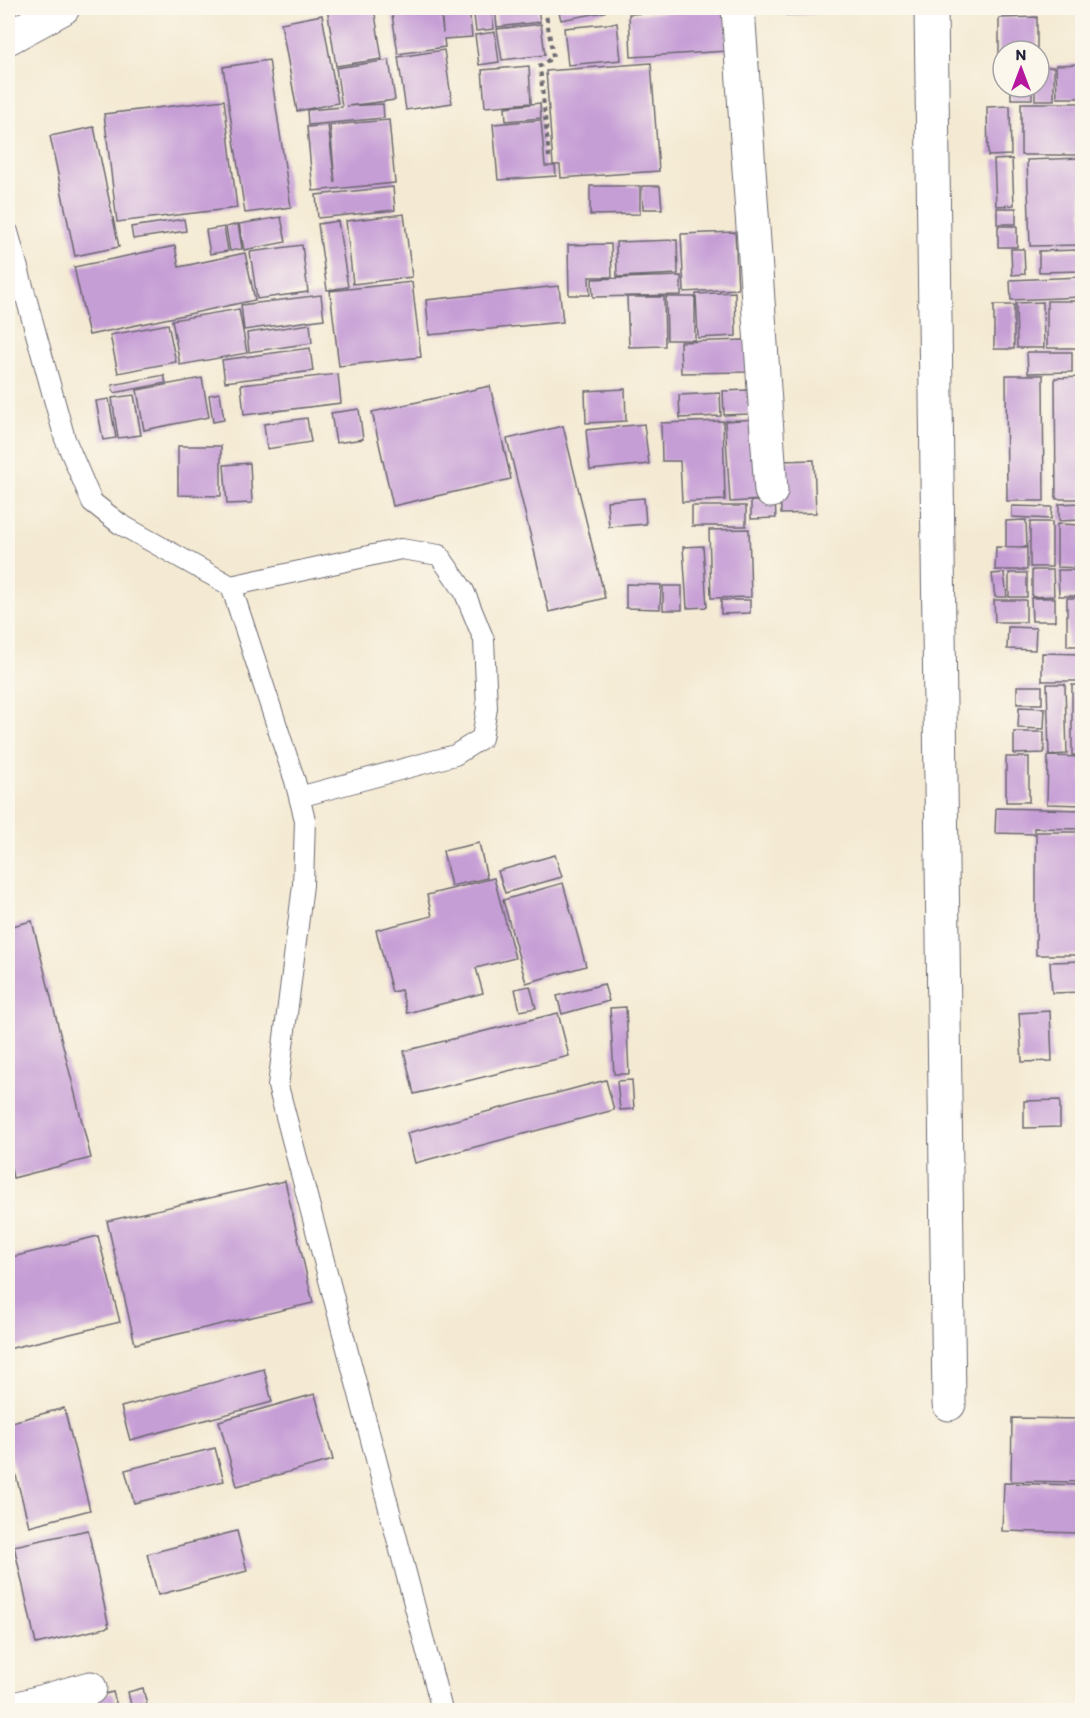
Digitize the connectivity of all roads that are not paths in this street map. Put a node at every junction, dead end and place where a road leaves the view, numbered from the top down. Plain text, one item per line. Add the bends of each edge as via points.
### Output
1 (63, 8) edge
2 (738, 8) edge
3 (931, 8) edge
4 (8, 38) edge
5 (8, 232) edge
6 (771, 491) dead end
7 (231, 586) junction
8 (299, 797) junction
9 (949, 1404) dead end
10 (90, 1688) dead end
11 (12, 1710) edge
12 (442, 1710) edge

1 - 4 street
2 - 6 street
3 - 9 street
5 - 7 lane via 65,440 92,502 120,524
7 - 8 lane
7 - 8 lane via 401,549 439,555 464,591 484,640 487,708 482,738 455,755
8 - 12 lane via 305,820 303,885 278,1086
10 - 11 street

